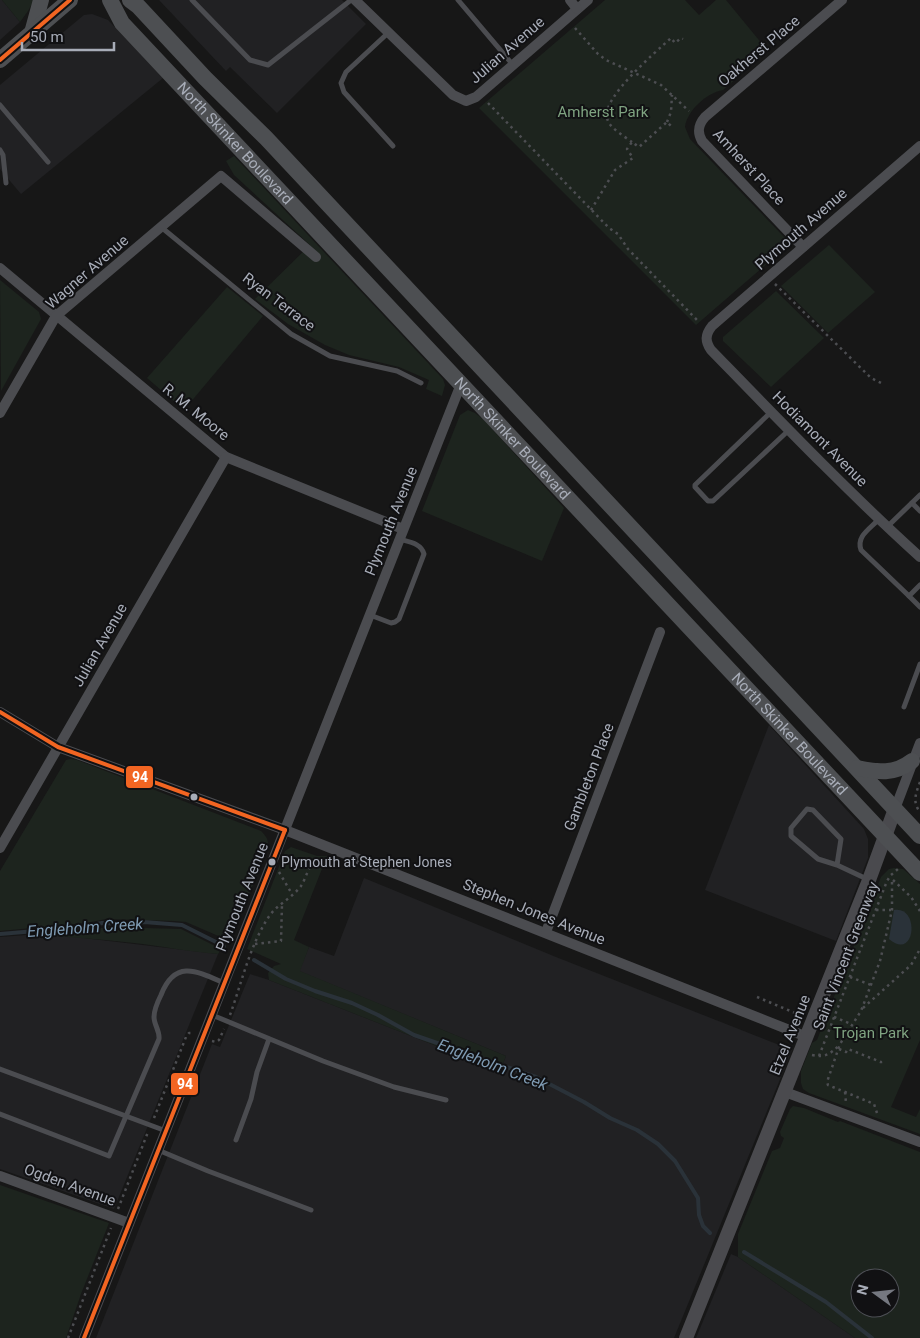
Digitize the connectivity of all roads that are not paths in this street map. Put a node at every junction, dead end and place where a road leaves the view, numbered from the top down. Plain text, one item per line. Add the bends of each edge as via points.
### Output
1 (41, 0) edge
2 (70, 0) edge
3 (110, 0) edge
4 (130, 0) edge
5 (146, 0) edge
6 (192, 0) edge
7 (351, 0) edge
8 (355, 0) edge
9 (458, 0) edge
10 (570, 0) edge
11 (588, 0) edge
12 (842, 0) edge
13 (577, 9) junction
14 (158, 28) junction
15 (389, 32) junction
16 (32, 33) junction
17 (0, 60) edge
18 (513, 65) junction
19 (0, 105) edge
20 (698, 128) joint
21 (393, 146) dead end
22 (920, 146) edge
23 (0, 150) edge
24 (48, 162) dead end
25 (6, 182) dead end
26 (161, 227) junction
27 (803, 247) junction
28 (316, 257) dead end
29 (0, 268) edge
30 (56, 316) junction
31 (706, 337) joint
32 (421, 383) dead end
33 (461, 384) junction
34 (771, 412) junction
35 (0, 413) edge
36 (789, 430) junction
37 (226, 457) junction
38 (920, 495) edge
39 (912, 503) junction
40 (920, 511) edge
41 (879, 519) junction
42 (887, 527) junction
43 (401, 534) junction
44 (920, 557) edge
45 (920, 585) edge
46 (909, 596) junction
47 (920, 607) edge
48 (370, 614) junction
49 (660, 632) dead end
50 (920, 664) edge
51 (904, 707) dead end
52 (0, 712) edge
53 (920, 743) edge
54 (58, 747) junction
55 (912, 761) junction
56 (857, 768) junction
57 (895, 809) junction
58 (285, 830) junction
59 (920, 836) edge
60 (885, 837) junction
61 (0, 848) edge
62 (837, 865) junction
63 (920, 873) edge
64 (869, 880) junction
65 (546, 932) junction
66 (224, 983) junction
67 (212, 1015) junction
68 (807, 1038) junction
69 (269, 1039) junction
70 (0, 1069) edge
71 (784, 1092) junction
72 (446, 1100) dead end
73 (0, 1114) edge
74 (126, 1117) junction
75 (166, 1131) junction
76 (236, 1140) dead end
77 (920, 1142) edge
78 (158, 1150) junction
79 (0, 1176) edge
80 (311, 1210) dead end
81 (129, 1223) junction
82 (84, 1338) edge
83 (686, 1338) edge

1 - 16 main road
2 - 16 main road
3 - 33 main road, North Skinker Boulevard via 122,22
4 - 14 main road, North Skinker Boulevard
5 - 14 main road
6 - 7 lane via 250,60 268,65
8 - 15 street
9 - 18 lane
10 - 13 street
11 - 13 street, Julian Avenue
12 - 20 street, Oakherst Place via 705,117
13 - 18 street, Julian Avenue
14 - 56 main road, North Skinker Boulevard via 272,145
15 - 18 street, Julian Avenue via 453,95 466,101 476,97
15 - 21 lane via 346,72 341,83 344,92
16 - 17 main road
19 - 24 lane
20 - 27 street, Amherst Place via 702,141
22 - 27 street, Plymouth Avenue
23 - 25 lane
26 - 28 street, Wagner Avenue via 220,176
26 - 30 street, Wagner Avenue
26 - 32 lane, Ryan Terrace via 291,334 330,356 397,371
27 - 31 street, Plymouth Avenue via 712,326
29 - 30 street, R. M. Moore
30 - 35 street, Wagner Avenue
30 - 37 street, R. M. Moore
31 - 34 street, Hodiamont Avenue via 711,350
33 - 43 street, Plymouth Avenue
33 - 60 main road, North Skinker Boulevard
34 - 36 street, Hodiamont Avenue
34 - 36 lane via 697,482 696,487 708,501 713,501
36 - 41 street, Hodiamont Avenue
37 - 43 street, R. M. Moore
37 - 54 street, Julian Avenue
38 - 39 lane
39 - 40 lane
39 - 42 lane
41 - 42 street, Hodiamont Avenue
41 - 46 lane via 861,538 861,550
42 - 44 street, Hodiamont Avenue
43 - 48 street, Plymouth Avenue
43 - 48 lane via 419,546 424,554 399,619 391,623
45 - 46 lane
46 - 47 lane
48 - 58 street, Plymouth Avenue
49 - 65 street, Gambleton Place
50 - 51 lane
52 - 54 street, Stephen Jones Avenue
53 - 55 street, Etzel Avenue
54 - 58 street, Stephen Jones Avenue
54 - 61 street, Julian Avenue
55 - 56 main road via 891,772
55 - 57 street, Etzel Avenue
56 - 57 main road, North Skinker Boulevard
57 - 59 main road, North Skinker Boulevard
57 - 60 street, Etzel Avenue
58 - 65 street, Stephen Jones Avenue
58 - 66 street, Plymouth Avenue
60 - 63 main road, North Skinker Boulevard
60 - 64 street, Etzel Avenue
62 - 62 lane via 818,859 791,836 791,828 807,809 813,810 841,839
62 - 64 lane
64 - 68 street, Etzel Avenue
65 - 68 street, Stephen Jones Avenue
66 - 67 street, Plymouth Avenue
66 - 74 lane via 188,971 168,979 154,1017 159,1039
67 - 69 lane
67 - 75 street, Plymouth Avenue
68 - 71 street, Etzel Avenue
69 - 72 lane via 394,1087
69 - 76 lane
70 - 74 lane
71 - 77 street
71 - 83 street, Etzel Avenue
73 - 74 lane via 109,1156
74 - 75 lane
75 - 78 street, Plymouth Avenue
78 - 80 lane
78 - 81 street, Plymouth Avenue
79 - 81 street, Ogden Avenue
81 - 82 street, Plymouth Avenue

